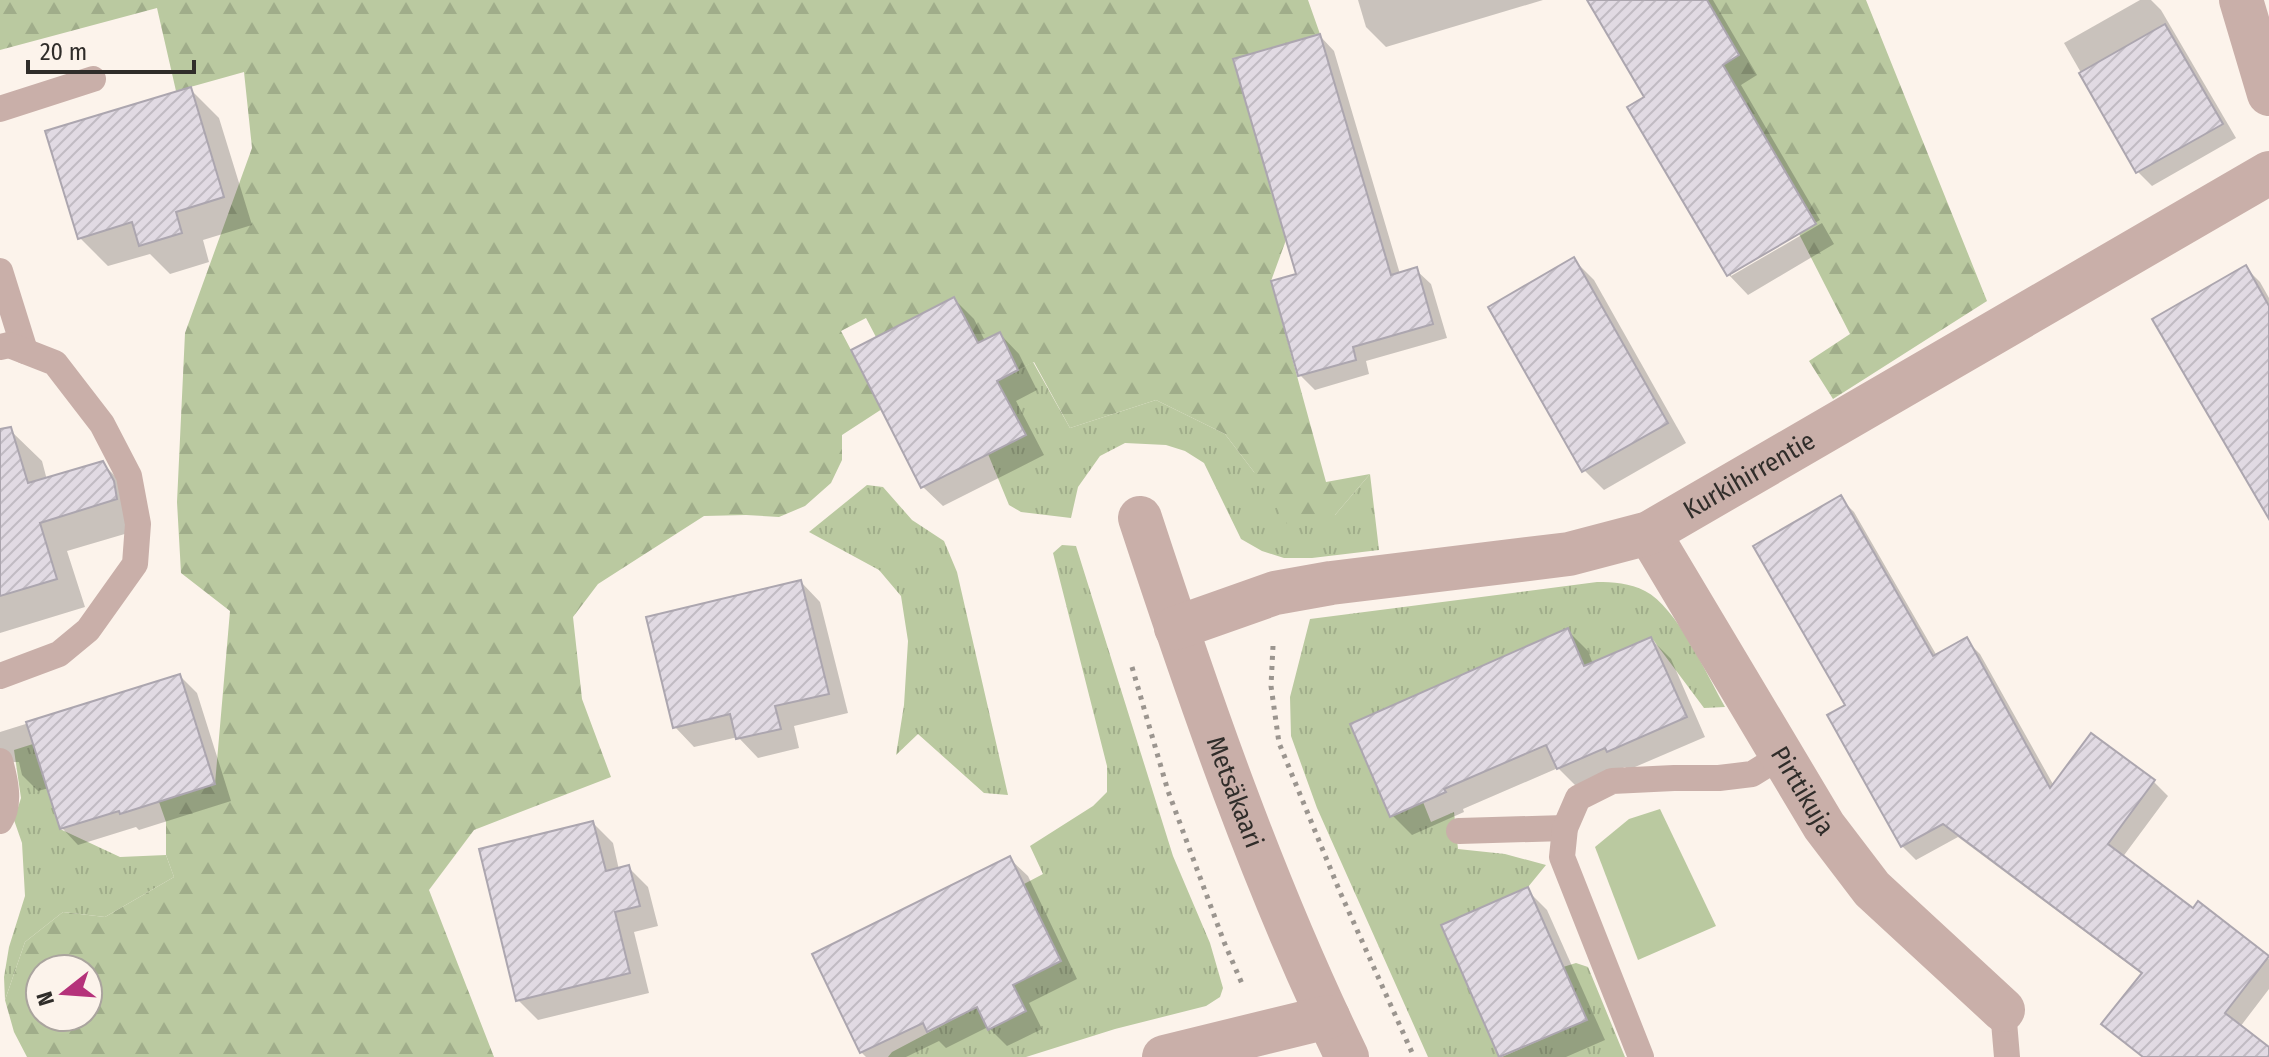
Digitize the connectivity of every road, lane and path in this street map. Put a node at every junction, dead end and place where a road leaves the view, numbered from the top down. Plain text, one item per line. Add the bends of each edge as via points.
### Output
1 (2241, 0) edge
2 (93, 79) dead end
3 (2269, 94) edge
4 (0, 109) edge
5 (2269, 173) edge
6 (0, 271) edge
7 (12, 349) edge
8 (1140, 518) dead end
9 (1649, 533) junction
10 (1275, 593) junction
11 (1176, 628) junction
12 (0, 676) edge
13 (1781, 756) junction
14 (0, 761) edge
15 (0, 821) edge
16 (1565, 828) junction
17 (1459, 831) dead end
18 (2003, 1010) joint
19 (1328, 1017) junction
20 (1164, 1057) edge
21 (1347, 1057) edge
22 (1414, 1057) edge
23 (1641, 1057) edge
24 (2007, 1057) edge

1 - 3 street
2 - 4 lane
5 - 9 street, Kurkihirrentie
6 - 7 lane
7 - 12 lane via 55,363 102,424 129,476 138,524 135,564 88,630 59,654
8 - 11 street, Metsäkaari
9 - 10 street, Kurkihirrentie via 1569,554
9 - 13 street, Pirttikuja
10 - 11 street, Kurkihirrentie
10 - 22 path via 1271,686 1279,743
11 - 19 street, Metsäkaari via 1261,859
13 - 16 lane via 1752,774 1612,781 1578,798
13 - 18 street, Pirttikuja via 1824,826 1872,889
14 - 15 lane via 5,814
16 - 17 lane
16 - 23 lane via 1562,857
18 - 24 lane
19 - 20 street
19 - 21 street, Metsäkaari

